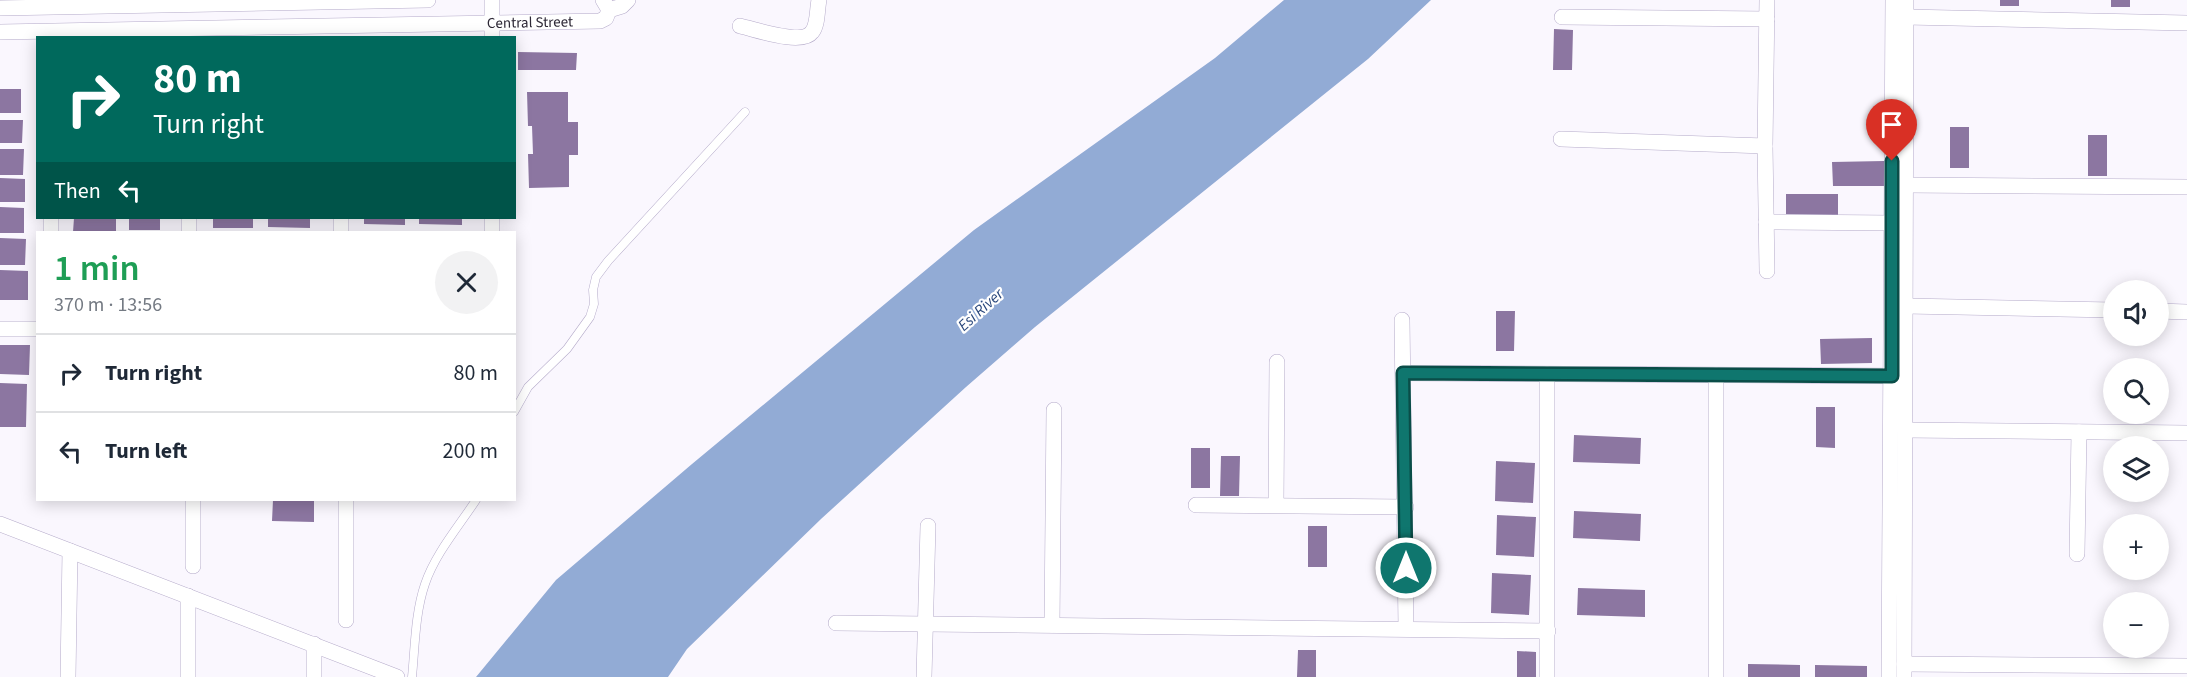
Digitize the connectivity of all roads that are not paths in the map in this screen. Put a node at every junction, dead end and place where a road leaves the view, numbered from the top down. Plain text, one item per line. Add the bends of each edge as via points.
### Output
1 (428, 0) edge
2 (492, 0) edge
3 (628, 0) edge
4 (819, 0) edge
5 (1767, 0) edge
6 (1893, 0) edge
7 (1906, 0) edge
8 (187, 2) edge
9 (252, 3) junction
10 (33, 4) edge
11 (606, 5) edge
12 (116, 6) junction
13 (0, 8) edge
14 (1562, 17) dead end
15 (1906, 17) junction
16 (1767, 19) junction
17 (2187, 22) edge
18 (740, 26) dead end
19 (252, 27) junction
20 (117, 29) junction
21 (492, 30) edge
22 (0, 32) edge
23 (337, 32) edge
24 (186, 33) edge
25 (745, 112) dead end
26 (1561, 139) dead end
27 (1765, 146) junction
28 (1906, 185) junction
29 (2187, 187) edge
30 (1766, 222) junction
31 (1892, 223) junction
32 (1767, 271) dead end
33 (1906, 306) junction
34 (2103, 310) edge
35 (2169, 311) edge
36 (2187, 312) edge
37 (1402, 320) dead end
38 (0, 329) edge
39 (36, 329) edge
40 (1277, 363) dead end
41 (1403, 373) junction
42 (1547, 374) junction
43 (1716, 375) junction
44 (1898, 376) junction
45 (516, 408) edge
46 (1054, 410) dead end
47 (1905, 430) junction
48 (2079, 432) junction
49 (2187, 433) edge
50 (193, 501) edge
51 (346, 501) edge
52 (475, 501) edge
53 (1196, 505) dead end
54 (1276, 505) junction
55 (1406, 507) junction
56 (0, 524) edge
57 (928, 526) dead end
58 (70, 551) junction
59 (2077, 554) dead end
60 (194, 566) dead end
61 (188, 596) junction
62 (346, 620) dead end
63 (836, 623) dead end
64 (925, 623) junction
65 (1052, 625) junction
66 (1406, 628) junction
67 (1548, 632) junction
68 (314, 644) junction
69 (2187, 666) edge
70 (1904, 670) edge
71 (2029, 670) edge
72 (68, 677) edge
73 (188, 677) edge
74 (314, 677) edge
75 (397, 677) edge
76 (412, 677) edge
77 (924, 677) edge
78 (1547, 677) edge
79 (1716, 677) edge
80 (1889, 677) edge

1 - 9 street
2 - 21 street
3 - 11 street, Central Street via 622,6
4 - 18 street via 814,30 807,37 796,39
5 - 16 street
6 - 31 street
7 - 15 street
8 - 9 street
8 - 12 street
9 - 19 street
10 - 12 street
10 - 13 street
11 - 21 street, Central Street via 606,18 600,21
12 - 20 street
14 - 16 street
15 - 17 street
15 - 28 street
16 - 27 street
19 - 23 street, Central Street
19 - 24 street, Central Street
20 - 22 street, Central Street
20 - 24 street, Central Street
21 - 23 street, Central Street
25 - 45 lane via 608,261 596,277 590,317 567,349 528,387
26 - 27 street
27 - 30 street
28 - 29 street
28 - 33 street
30 - 31 street
30 - 32 street
31 - 44 street
33 - 34 street
33 - 44 street
35 - 36 street
37 - 41 street
38 - 39 street
40 - 54 street
41 - 42 street
41 - 55 street
42 - 43 street
42 - 67 street
43 - 44 street
43 - 79 street
44 - 47 street
44 - 80 street
46 - 65 street
47 - 48 street
47 - 70 street
48 - 49 street
48 - 59 street
50 - 60 street
51 - 62 street
52 - 76 lane via 425,584
53 - 54 street
54 - 55 street
55 - 66 street
56 - 58 street
57 - 64 street
58 - 61 street
58 - 72 street
61 - 68 street
61 - 73 street
63 - 64 street
64 - 65 street
64 - 77 street
65 - 66 street
66 - 67 street
67 - 78 street
68 - 74 street
68 - 75 street
69 - 71 street
70 - 71 street

